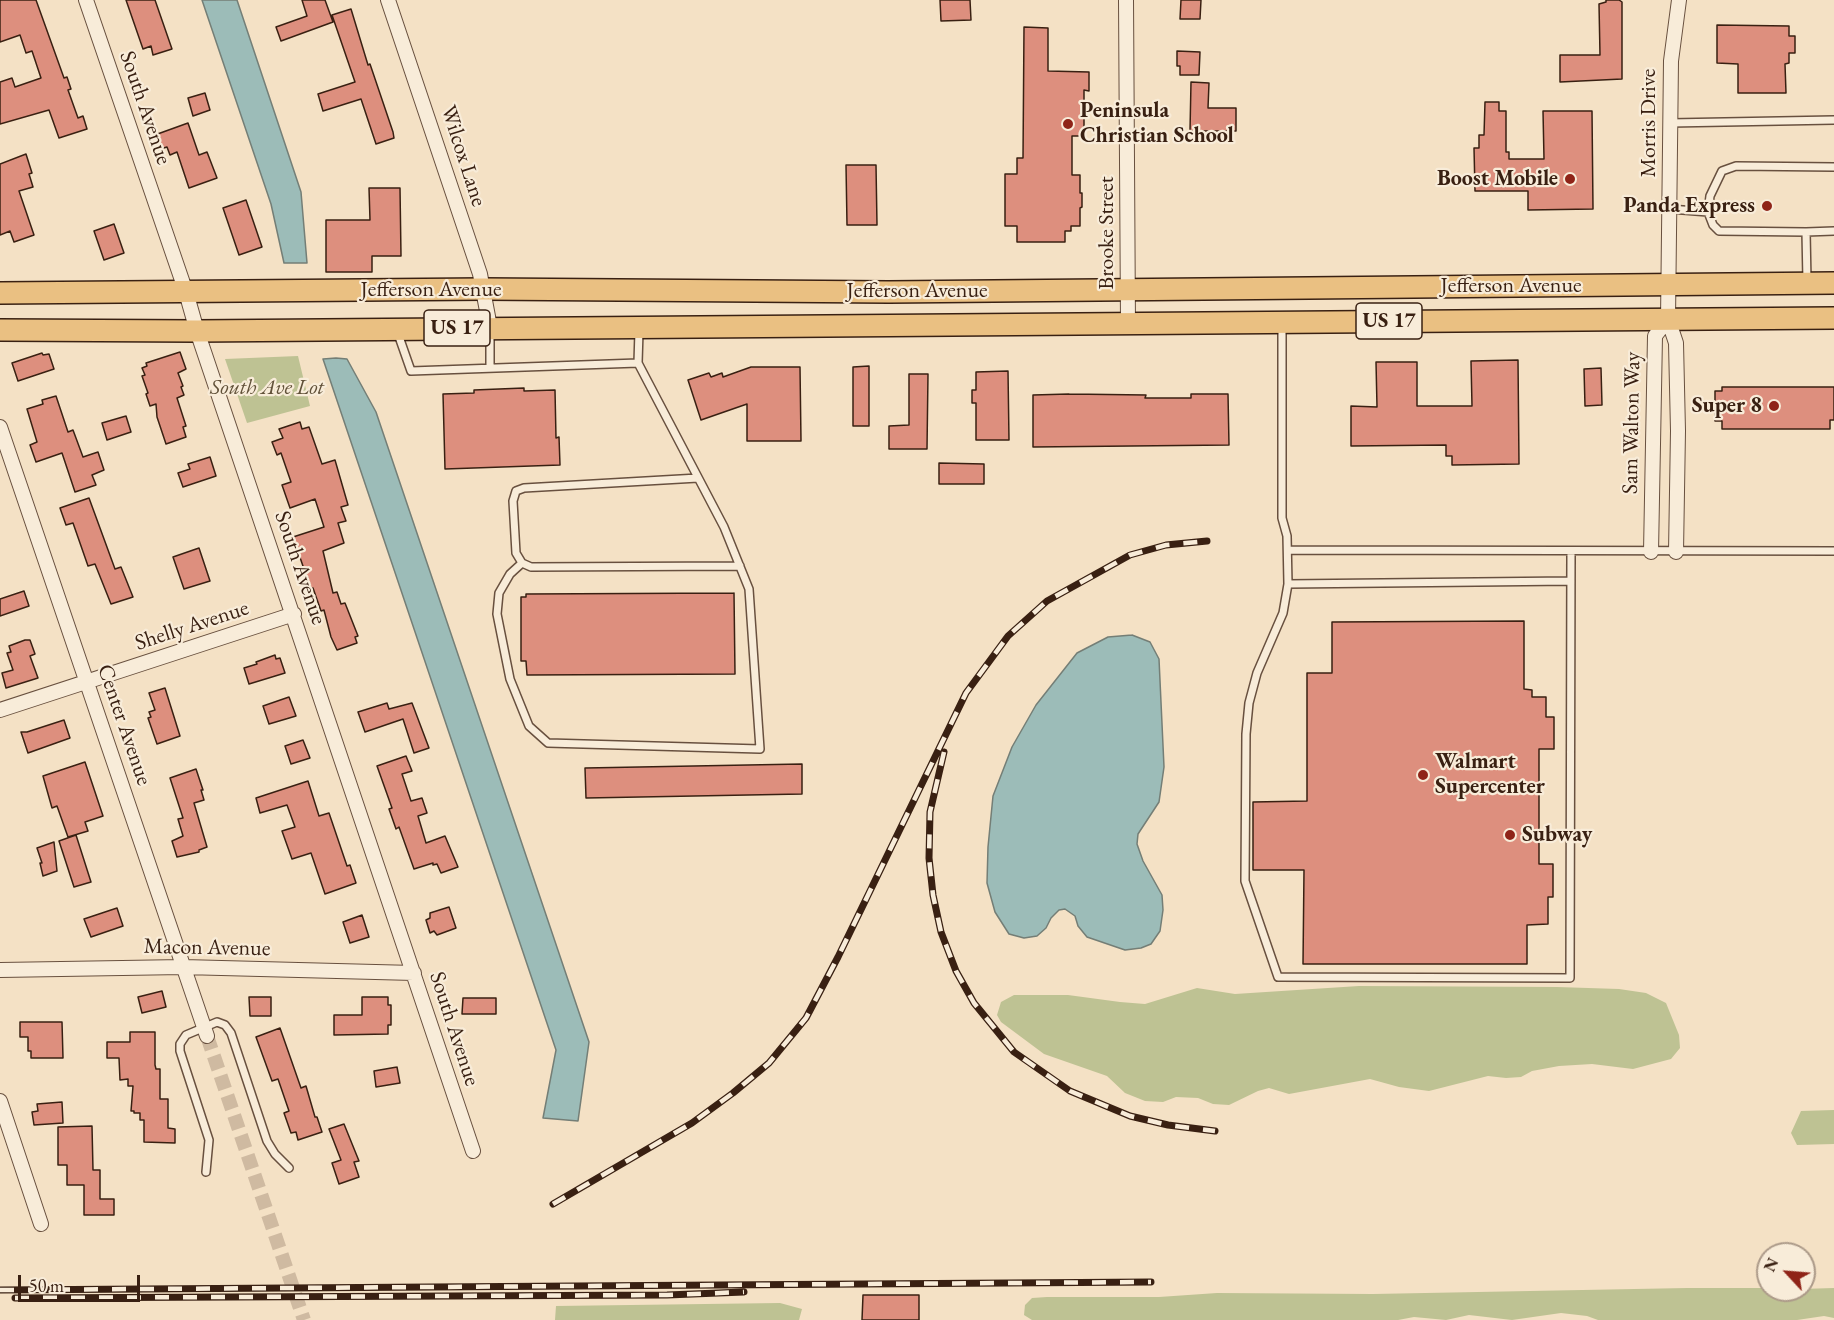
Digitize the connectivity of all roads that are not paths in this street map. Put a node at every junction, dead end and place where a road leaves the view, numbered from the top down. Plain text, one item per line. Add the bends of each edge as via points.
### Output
1 (86, 0) edge
2 (388, 0) edge
3 (1126, 0) edge
4 (1679, 0) edge
5 (1834, 120) edge
6 (1670, 123) junction
7 (1834, 167) edge
8 (1670, 209) junction
9 (1708, 212) junction
10 (1834, 231) edge
11 (1806, 232) junction
12 (1834, 283) edge
13 (1807, 284) junction
14 (1669, 285) junction
15 (484, 289) junction
16 (1128, 290) junction
17 (186, 292) junction
18 (0, 293) edge
19 (1834, 318) edge
20 (1668, 319) junction
21 (1282, 321) junction
22 (1128, 322) junction
23 (639, 326) junction
24 (490, 327) junction
25 (396, 328) junction
26 (0, 330) edge
27 (197, 331) junction
28 (638, 363) junction
29 (490, 367) junction
30 (0, 427) edge
31 (698, 478) junction
32 (1287, 550) junction
33 (1571, 551) junction
34 (1834, 551) edge
35 (1651, 552) junction
36 (1676, 552) junction
37 (522, 563) junction
38 (740, 566) junction
39 (1571, 581) junction
40 (1288, 584) junction
41 (294, 615) junction
42 (87, 682) junction
43 (0, 710) edge
44 (183, 967) junction
45 (0, 970) edge
46 (414, 973) junction
47 (206, 1032) junction
48 (0, 1101) edge
49 (473, 1151) dead end
50 (289, 1168) dead end
51 (206, 1172) dead end
52 (41, 1224) dead end

1 - 17 street, South Avenue
2 - 15 street, Wilcox Lane
3 - 16 street, Brooke Street
4 - 6 street, Morris Drive via 1671,61
5 - 6 lane
6 - 8 street, Morris Drive
7 - 9 lane via 1736,166 1722,171 1710,196
8 - 9 lane
8 - 14 street, Morris Drive
9 - 11 lane via 1719,231
10 - 11 lane
11 - 13 lane
12 - 13 main road, Jefferson Avenue / US 17
13 - 14 main road, Jefferson Avenue / US 17
14 - 16 main road, Jefferson Avenue / US 17
14 - 20 street, Morris Drive
15 - 16 main road, Jefferson Avenue / US 17
15 - 17 main road, Jefferson Avenue / US 17
15 - 24 street, Wilcox Lane
16 - 22 street, Brooke Street
17 - 18 main road, Jefferson Avenue / US 17
17 - 27 street, South Avenue
19 - 20 main road, Jefferson Avenue / US 17
20 - 21 main road, Jefferson Avenue / US 17
20 - 35 street, Sam Walton Way via 1655,336
20 - 36 street, Sam Walton Way via 1676,343
21 - 22 main road, Jefferson Avenue / US 17
21 - 32 lane via 1282,502
22 - 23 main road, Jefferson Avenue / US 17
23 - 24 main road, Jefferson Avenue / US 17
23 - 28 lane
24 - 25 main road, Jefferson Avenue / US 17
24 - 29 lane
25 - 27 main road, Jefferson Avenue / US 17
25 - 29 lane via 411,371
26 - 27 main road, Jefferson Avenue / US 17
27 - 41 street, South Avenue
28 - 29 lane
28 - 31 lane
30 - 42 street, Center Avenue
31 - 37 lane via 516,491 516,553
31 - 38 lane
32 - 33 lane
32 - 40 lane
33 - 35 lane
33 - 39 lane
34 - 36 lane
35 - 36 lane
37 - 38 lane via 531,567
37 - 38 lane via 499,593 497,614 510,679 529,726 548,743 760,749 749,590
39 - 40 lane
39 - 40 lane via 1570,978 1278,977 1245,881 1246,734 1257,673 1283,613
41 - 42 street, Shelly Avenue
41 - 46 street, South Avenue
42 - 43 street, Shelly Avenue
42 - 44 street, Center Avenue
44 - 45 street, Macon Avenue
44 - 46 street, Macon Avenue
44 - 47 street, Center Avenue
46 - 49 street, South Avenue
47 - 50 lane via 217,1022 231,1033 267,1141
47 - 51 lane via 186,1035 180,1044 209,1140
48 - 52 street

